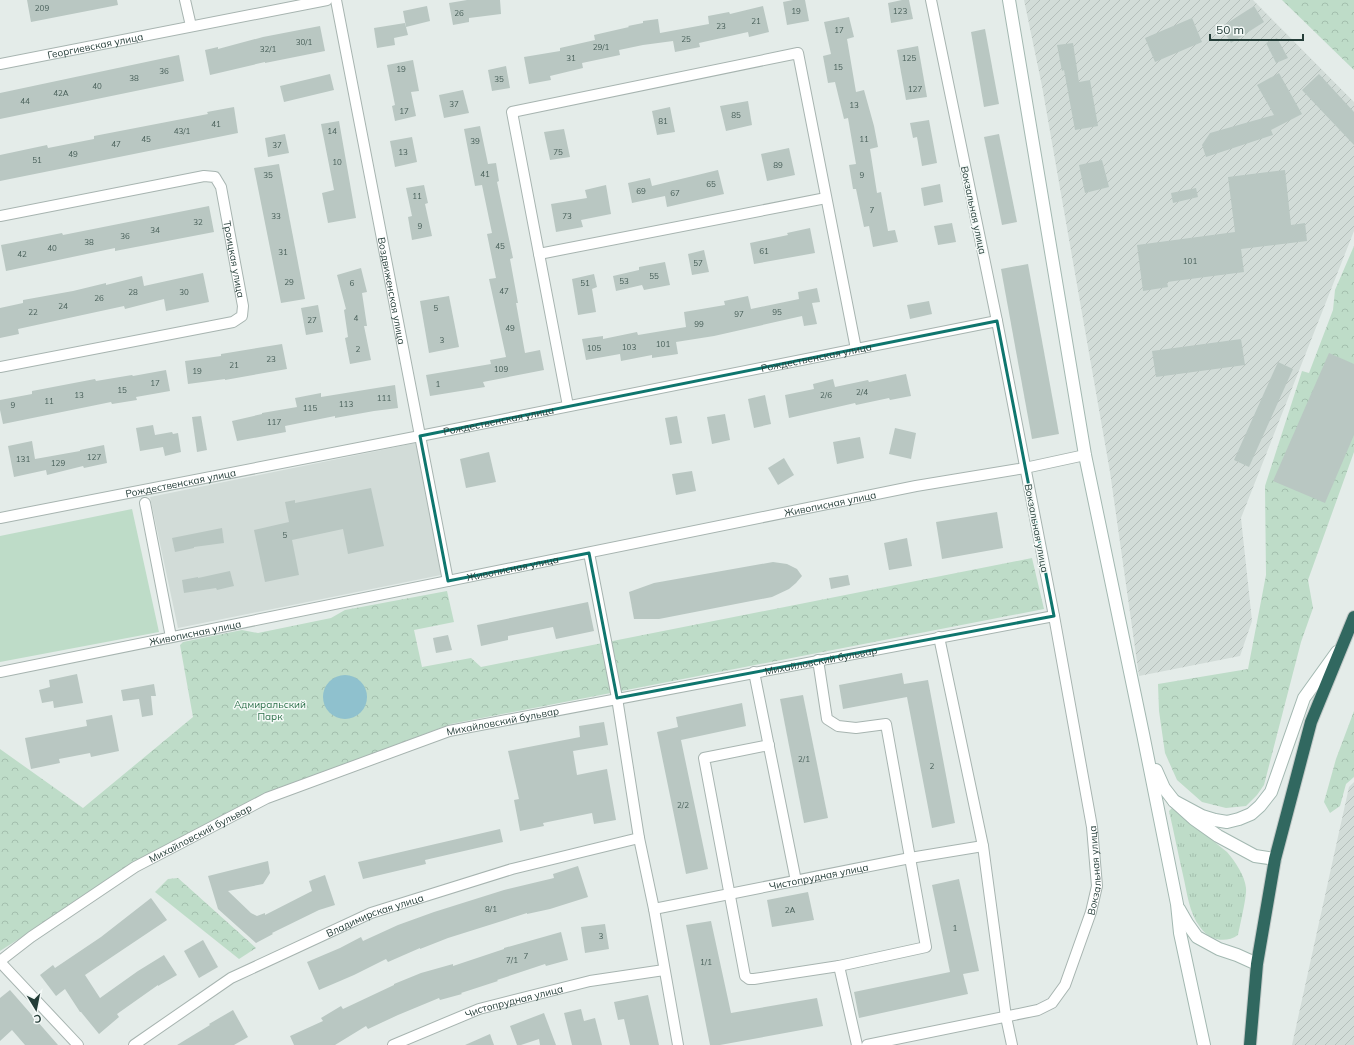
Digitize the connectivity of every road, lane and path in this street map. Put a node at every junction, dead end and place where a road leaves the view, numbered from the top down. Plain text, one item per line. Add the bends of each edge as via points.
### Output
1 (185, 0) edge
2 (327, 0) edge
3 (336, 0) edge
4 (931, 0) edge
5 (1008, 0) edge
6 (191, 26) junction
7 (0, 64) edge
8 (826, 198) junction
9 (0, 216) edge
10 (539, 254) junction
11 (997, 321) junction
12 (856, 349) junction
13 (0, 367) edge
14 (568, 406) junction
15 (420, 436) junction
16 (1085, 455) junction
17 (1025, 468) junction
18 (145, 503) dead end
19 (0, 518) edge
20 (589, 553) junction
21 (448, 580) junction
22 (1054, 616) junction
23 (1354, 617) edge
24 (172, 637) junction
25 (939, 637) junction
26 (1341, 646) junction
27 (818, 660) junction
28 (0, 672) edge
29 (754, 672) junction
30 (617, 698) junction
31 (1143, 734) junction
32 (769, 745) junction
33 (1174, 801) junction
34 (639, 838) junction
35 (983, 846) junction
36 (910, 858) junction
37 (1275, 859) junction
38 (796, 881) junction
39 (729, 894) junction
40 (1177, 904) junction
41 (654, 909) junction
42 (0, 962) edge
43 (1257, 964) junction
44 (839, 966) junction
45 (664, 970) junction
46 (1006, 1017) junction
47 (78, 1045) edge
48 (134, 1045) edge
49 (393, 1045) edge
50 (678, 1045) edge
51 (857, 1045) edge
52 (867, 1045) edge
53 (1012, 1045) edge
54 (1204, 1045) edge
55 (1250, 1045) edge

1 - 6 street
2 - 6 street, Георгиевская улица
3 - 15 street, Воздвиженская улица
4 - 11 street, Вокзальная улица
5 - 16 main road
6 - 7 street, Георгиевская улица
8 - 10 street
8 - 10 street via 798,53 512,112
8 - 12 street
9 - 13 street, Троицкая улица via 204,176 215,177 221,187 243,306 242,316 233,322
10 - 14 street
11 - 12 street, Рождественская улица
11 - 17 street, Вокзальная улица
12 - 14 street, Рождественская улица
14 - 15 street, Рождественская улица
15 - 19 street, Рождественская улица
15 - 21 street, Воздвиженская улица
16 - 17 street, Живописная улица
16 - 31 main road
17 - 20 street, Живописная улица via 916,486
17 - 22 street, Вокзальная улица
18 - 24 street
20 - 21 street, Живописная улица
20 - 30 street
21 - 24 street, Живописная улица
22 - 25 street, Михайловский бульвар
22 - 46 street, Вокзальная улица via 1092,827 1097,886 1091,912 1065,985 1052,1003 1038,1010
23 - 26 highway
24 - 28 street, Живописная улица
25 - 27 street, Михайловский бульвар
25 - 35 street
26 - 33 main road via 1304,698 1271,792 1260,806 1251,814 1227,822 1202,816
26 - 37 highway via 1311,722
27 - 29 street, Михайловский бульвар
27 - 36 street via 827,719 838,726 856,728 886,724
29 - 30 street, Михайловский бульвар
29 - 32 street
30 - 34 street
30 - 42 street, Михайловский бульвар via 449,731 267,798 135,867
31 - 33 main road via 1159,780
31 - 40 main road
32 - 38 street
32 - 39 street via 704,758
33 - 37 main road via 1218,836 1255,856
34 - 41 street
34 - 48 street, Владимирская улица via 512,869 372,914 231,978
35 - 36 street, Чистопрудная улица
35 - 46 street
36 - 38 street, Чистопрудная улица
36 - 44 street via 926,947
37 - 43 highway
38 - 39 street, Чистопрудная улица
39 - 41 street, Чистопрудная улица
39 - 44 street via 745,976 749,979
40 - 43 main road via 1198,937 1219,949
40 - 54 main road via 1180,933
41 - 45 street
42 - 47 street
43 - 55 highway
44 - 51 street
45 - 49 street, Чистопрудная улица via 590,981 479,1009
45 - 50 street
46 - 52 street, Вокзальная улица
46 - 53 street

